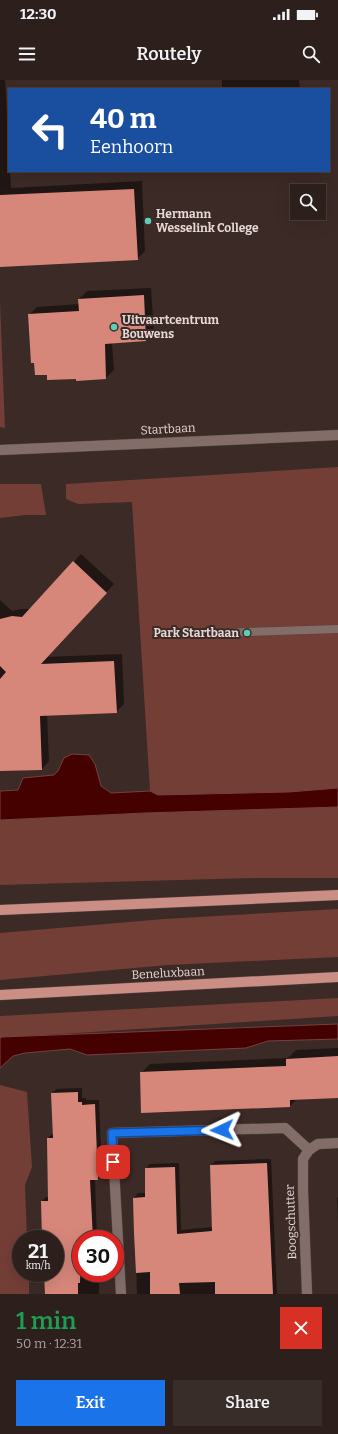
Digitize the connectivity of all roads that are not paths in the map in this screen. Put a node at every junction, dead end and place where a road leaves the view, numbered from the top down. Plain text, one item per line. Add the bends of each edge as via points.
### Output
1 (338, 435) edge
2 (0, 450) edge
3 (338, 629) edge
4 (220, 633) dead end
5 (338, 895) edge
6 (0, 910) edge
7 (338, 977) edge
8 (0, 995) edge
9 (338, 1143) edge
10 (309, 1150) junction
11 (121, 1294) edge
12 (307, 1294) edge

1 - 2 street, Startbaan
3 - 4 lane
5 - 6 main road
7 - 8 main road, Beneluxbaan
9 - 10 street via 318,1144
10 - 11 street via 285,1128 112,1133
10 - 12 street, Boogschutter via 303,1159 302,1191

